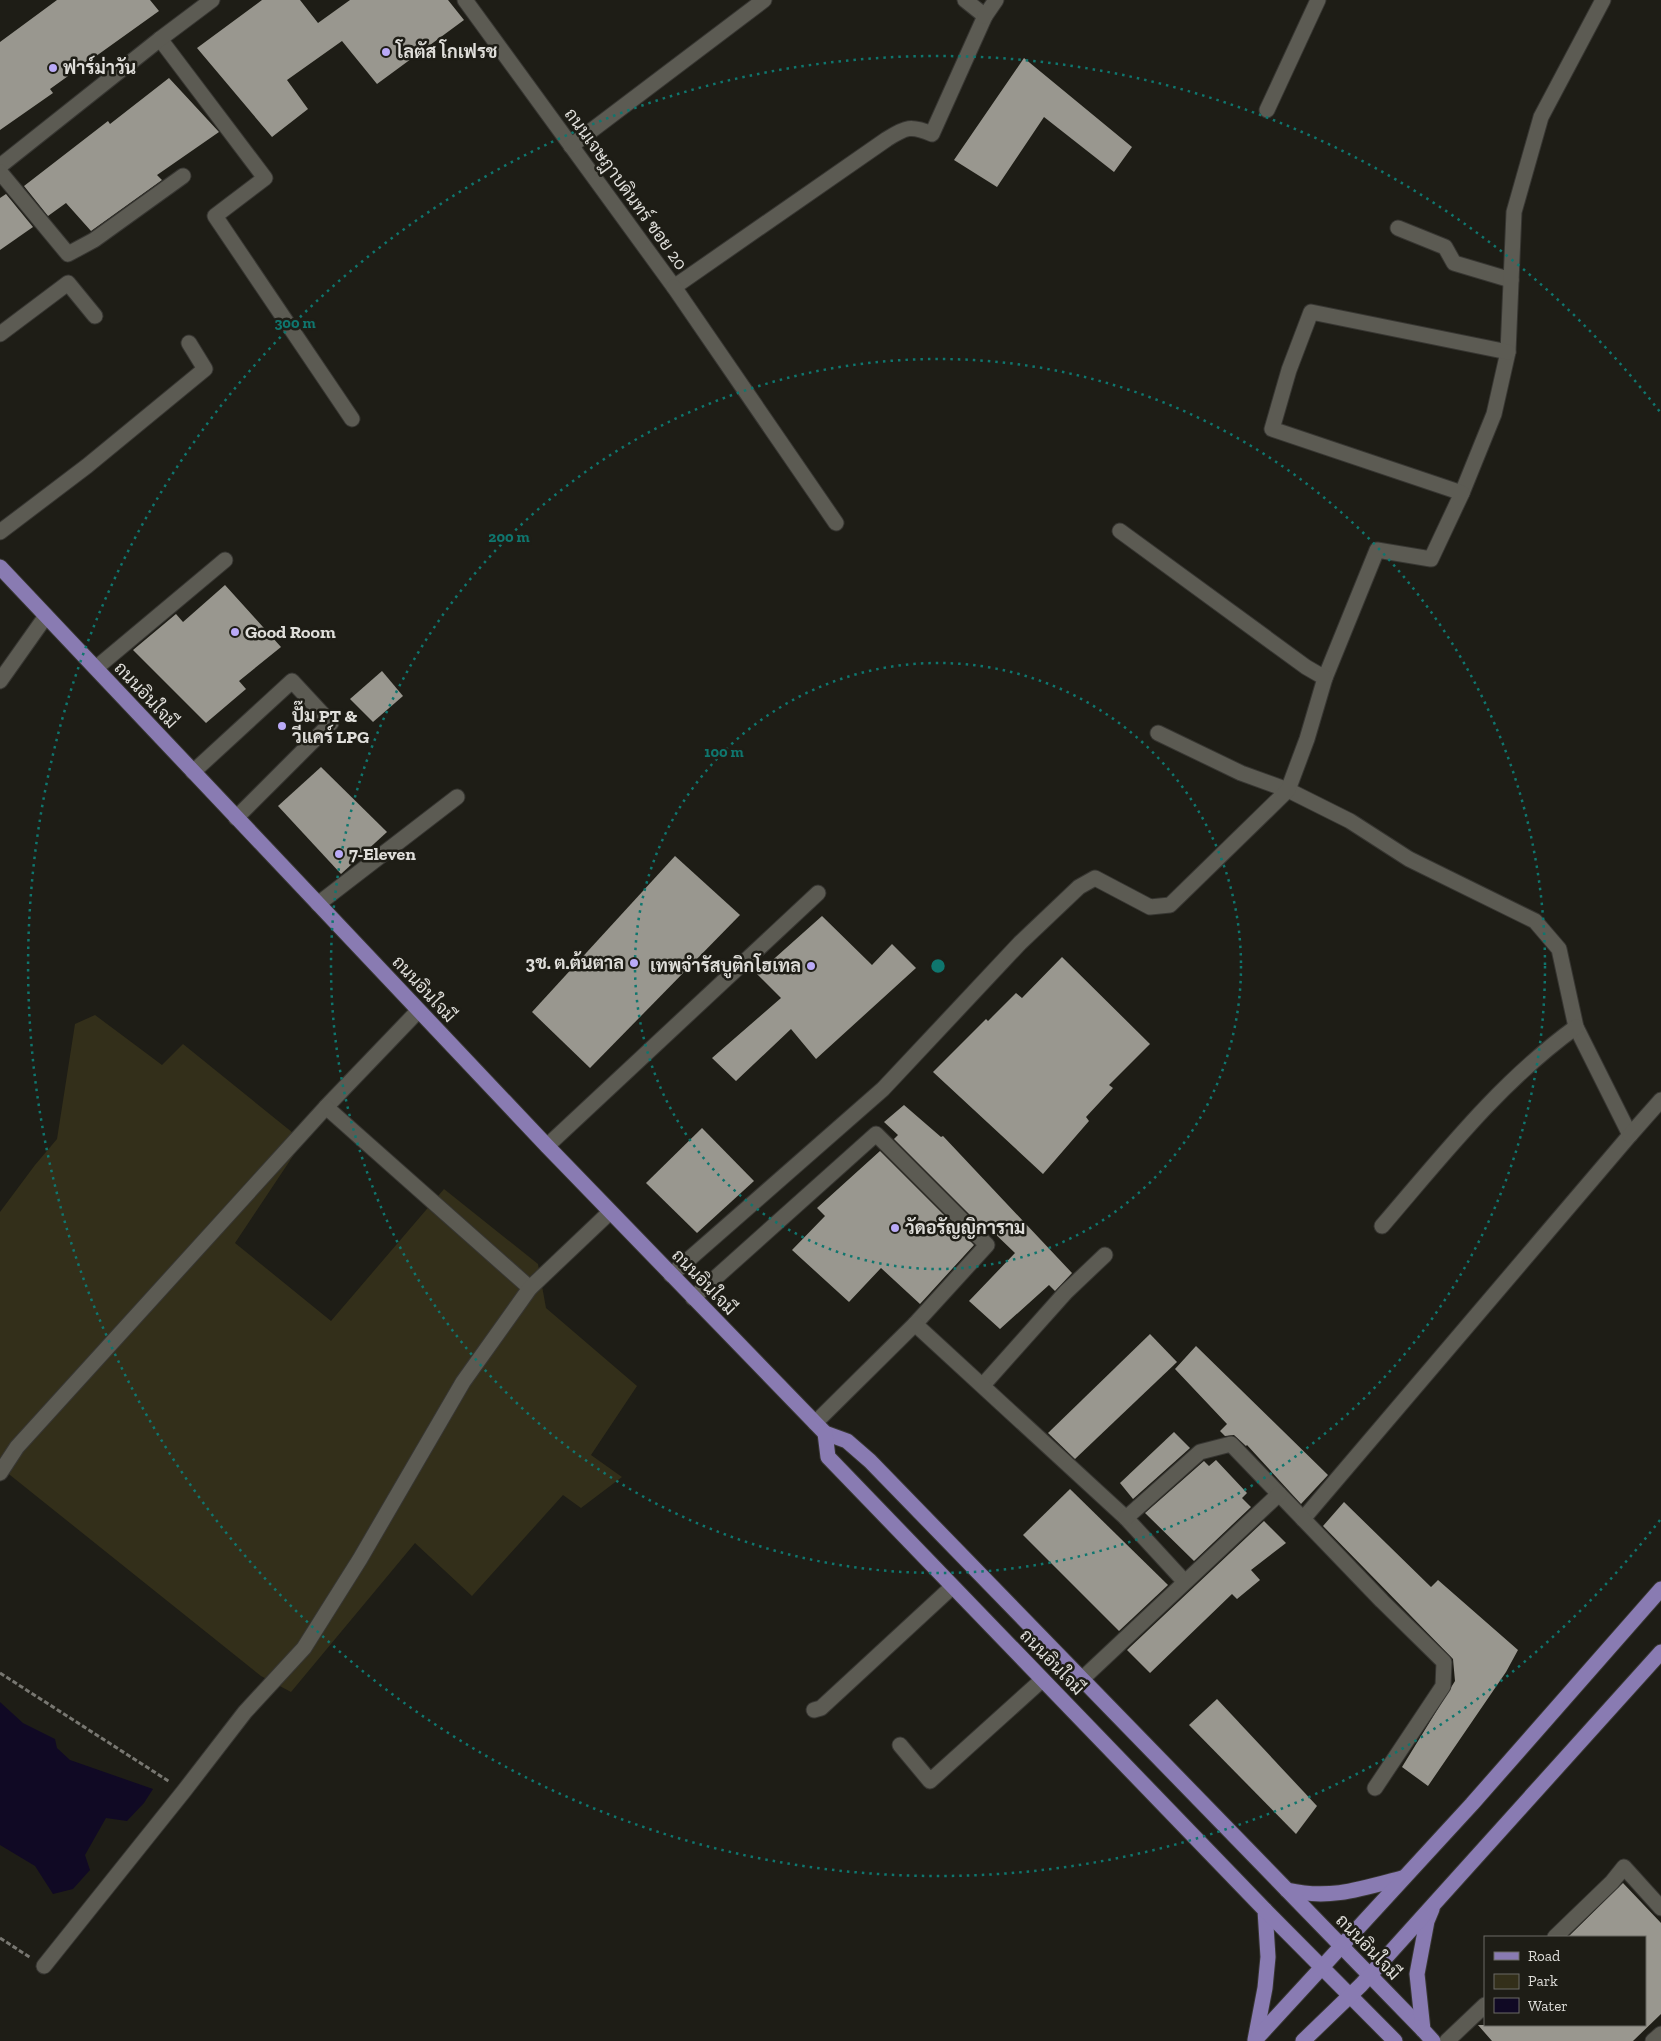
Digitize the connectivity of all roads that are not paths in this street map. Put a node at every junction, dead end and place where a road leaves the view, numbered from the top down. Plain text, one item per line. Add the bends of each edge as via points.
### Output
1 (212, 0) edge
2 (465, 0) edge
3 (764, 0) edge
4 (964, 0) edge
5 (996, 0) edge
6 (1318, 0) edge
7 (1603, 0) edge
8 (985, 16) junction
9 (160, 39) junction
10 (1267, 110) dead end
11 (571, 146) junction
12 (0, 166) edge
13 (0, 172) edge
14 (183, 176) dead end
15 (1398, 228) dead end
16 (1510, 280) junction
17 (674, 287) junction
18 (95, 316) dead end
19 (0, 334) edge
20 (189, 343) dead end
21 (1508, 352) junction
22 (352, 419) dead end
23 (1462, 493) junction
24 (836, 523) dead end
25 (1120, 531) dead end
26 (0, 532) edge
27 (225, 560) dead end
28 (0, 567) edge
29 (46, 616) junction
30 (96, 668) junction
31 (1325, 678) junction
32 (0, 681) edge
33 (1158, 733) dead end
34 (195, 774) junction
35 (1288, 790) junction
36 (457, 797) dead end
37 (236, 818) junction
38 (818, 893) dead end
39 (318, 904) junction
40 (418, 1011) junction
41 (1576, 1026) junction
42 (1661, 1100) edge
43 (326, 1107) junction
44 (1630, 1135) junction
45 (547, 1146) junction
46 (610, 1212) junction
47 (1382, 1226) dead end
48 (1105, 1255) dead end
49 (671, 1274) junction
50 (530, 1288) junction
51 (693, 1298) junction
52 (915, 1324) junction
53 (983, 1386) junction
54 (820, 1428) junction
55 (0, 1473) edge
56 (1279, 1494) junction
57 (1126, 1518) junction
58 (1303, 1519) junction
59 (1184, 1581) junction
60 (952, 1587) junction
61 (1661, 1589) edge
62 (1661, 1652) edge
63 (1082, 1679) junction
64 (1042, 1680) junction
65 (814, 1710) dead end
66 (900, 1745) dead end
67 (1375, 1788) dead end
68 (1402, 1878) junction
69 (1287, 1890) junction
70 (1435, 1903) junction
71 (1661, 1908) edge
72 (1266, 1910) junction
73 (1556, 1936) edge
74 (1341, 1946) junction
75 (44, 1966) road end
76 (1322, 1967) junction
77 (1370, 1976) junction
78 (1350, 1996) junction
79 (1484, 2006) edge
80 (1661, 2034) edge
81 (1428, 2036) edge
82 (1255, 2040) edge
83 (1303, 2041) edge
84 (1395, 2041) edge
85 (1447, 2041) edge
86 (1653, 2041) edge

1 - 9 street
2 - 11 street, ถนนเจษฎาบดินทร์ ซอย 20
3 - 11 street
4 - 8 street
5 - 8 street
6 - 10 street
7 - 16 street via 1541,118 1514,212
8 - 17 street, ถนนเจษฎาบดินทร์ ซอย 20 via 932,134 917,128 904,128
9 - 12 street
9 - 22 street via 265,178 215,216
11 - 17 street, ถนนเจษฎาบดินทร์ ซอย 20
13 - 14 street via 68,254 94,240
15 - 16 street via 1445,247 1454,263
16 - 21 street
17 - 24 street
18 - 19 street via 68,284
20 - 26 street via 205,369
21 - 23 street via 1494,414
21 - 23 street via 1311,312 1289,370 1272,429
23 - 31 street via 1431,559 1377,550
25 - 31 street
27 - 30 street
28 - 29 main road, ถนนอินใจมี
29 - 30 main road, ถนนอินใจมี
29 - 32 street
30 - 34 main road, ถนนอินใจมี
31 - 35 street
33 - 35 street via 1241,773
34 - 37 main road, ถนนอินใจมี
34 - 37 street via 292,681 331,722
35 - 41 street via 1350,821 1409,859 1535,922 1558,949
35 - 49 street via 1170,905 1150,907 1095,878 1078,887 1020,943 883,1089
36 - 39 street
37 - 39 main road, ถนนอินใจมี
38 - 45 street
39 - 40 main road, ถนนอินใจมี
40 - 43 street
40 - 45 main road, ถนนอินใจมี
41 - 44 street
41 - 47 street via 1543,1050 1479,1113
42 - 44 street
43 - 50 street
43 - 55 street via 17,1447
44 - 58 street
45 - 46 main road, ถนนอินใจมี
46 - 49 main road, ถนนอินใจมี
46 - 50 street
48 - 53 street via 1066,1292
49 - 51 main road, ถนนอินใจมี
50 - 75 street via 462,1382 360,1560 304,1648 245,1712
51 - 52 street via 876,1134 987,1245
51 - 54 main road, ถนนอินใจมี
52 - 53 street
52 - 54 street
53 - 57 street
54 - 60 main road, ถนนอินใจมี via 828,1457
54 - 63 main road, ถนนอินใจมี via 847,1440 870,1461
56 - 57 street via 1231,1444 1200,1452
56 - 58 street
56 - 59 street
57 - 59 street
58 - 67 street via 1444,1662 1443,1686
59 - 63 street
60 - 64 main road, ถนนอินใจมี
60 - 65 street via 821,1708
61 - 68 main road
62 - 70 main road
63 - 69 main road, ถนนอินใจมี
64 - 66 street via 930,1781
64 - 72 main road, ถนนอินใจมี
68 - 69 main road, ถนนอินใจมี via 1325,1895
68 - 74 main road
69 - 74 main road, ถนนอินใจมี
70 - 77 main road
70 - 81 main road, ถนนอินใจมี via 1427,1921 1417,1974
71 - 73 street via 1624,1867
72 - 76 main road, ถนนอินใจมี
72 - 82 main road via 1268,1957
74 - 76 main road
74 - 77 main road, ถนนอินใจมี
76 - 78 main road, ถนนอินใจมี
76 - 82 main road
77 - 78 main road
77 - 81 main road, ถนนอินใจมี
78 - 83 main road
78 - 84 main road, ถนนอินใจมี
79 - 85 street
80 - 86 street

